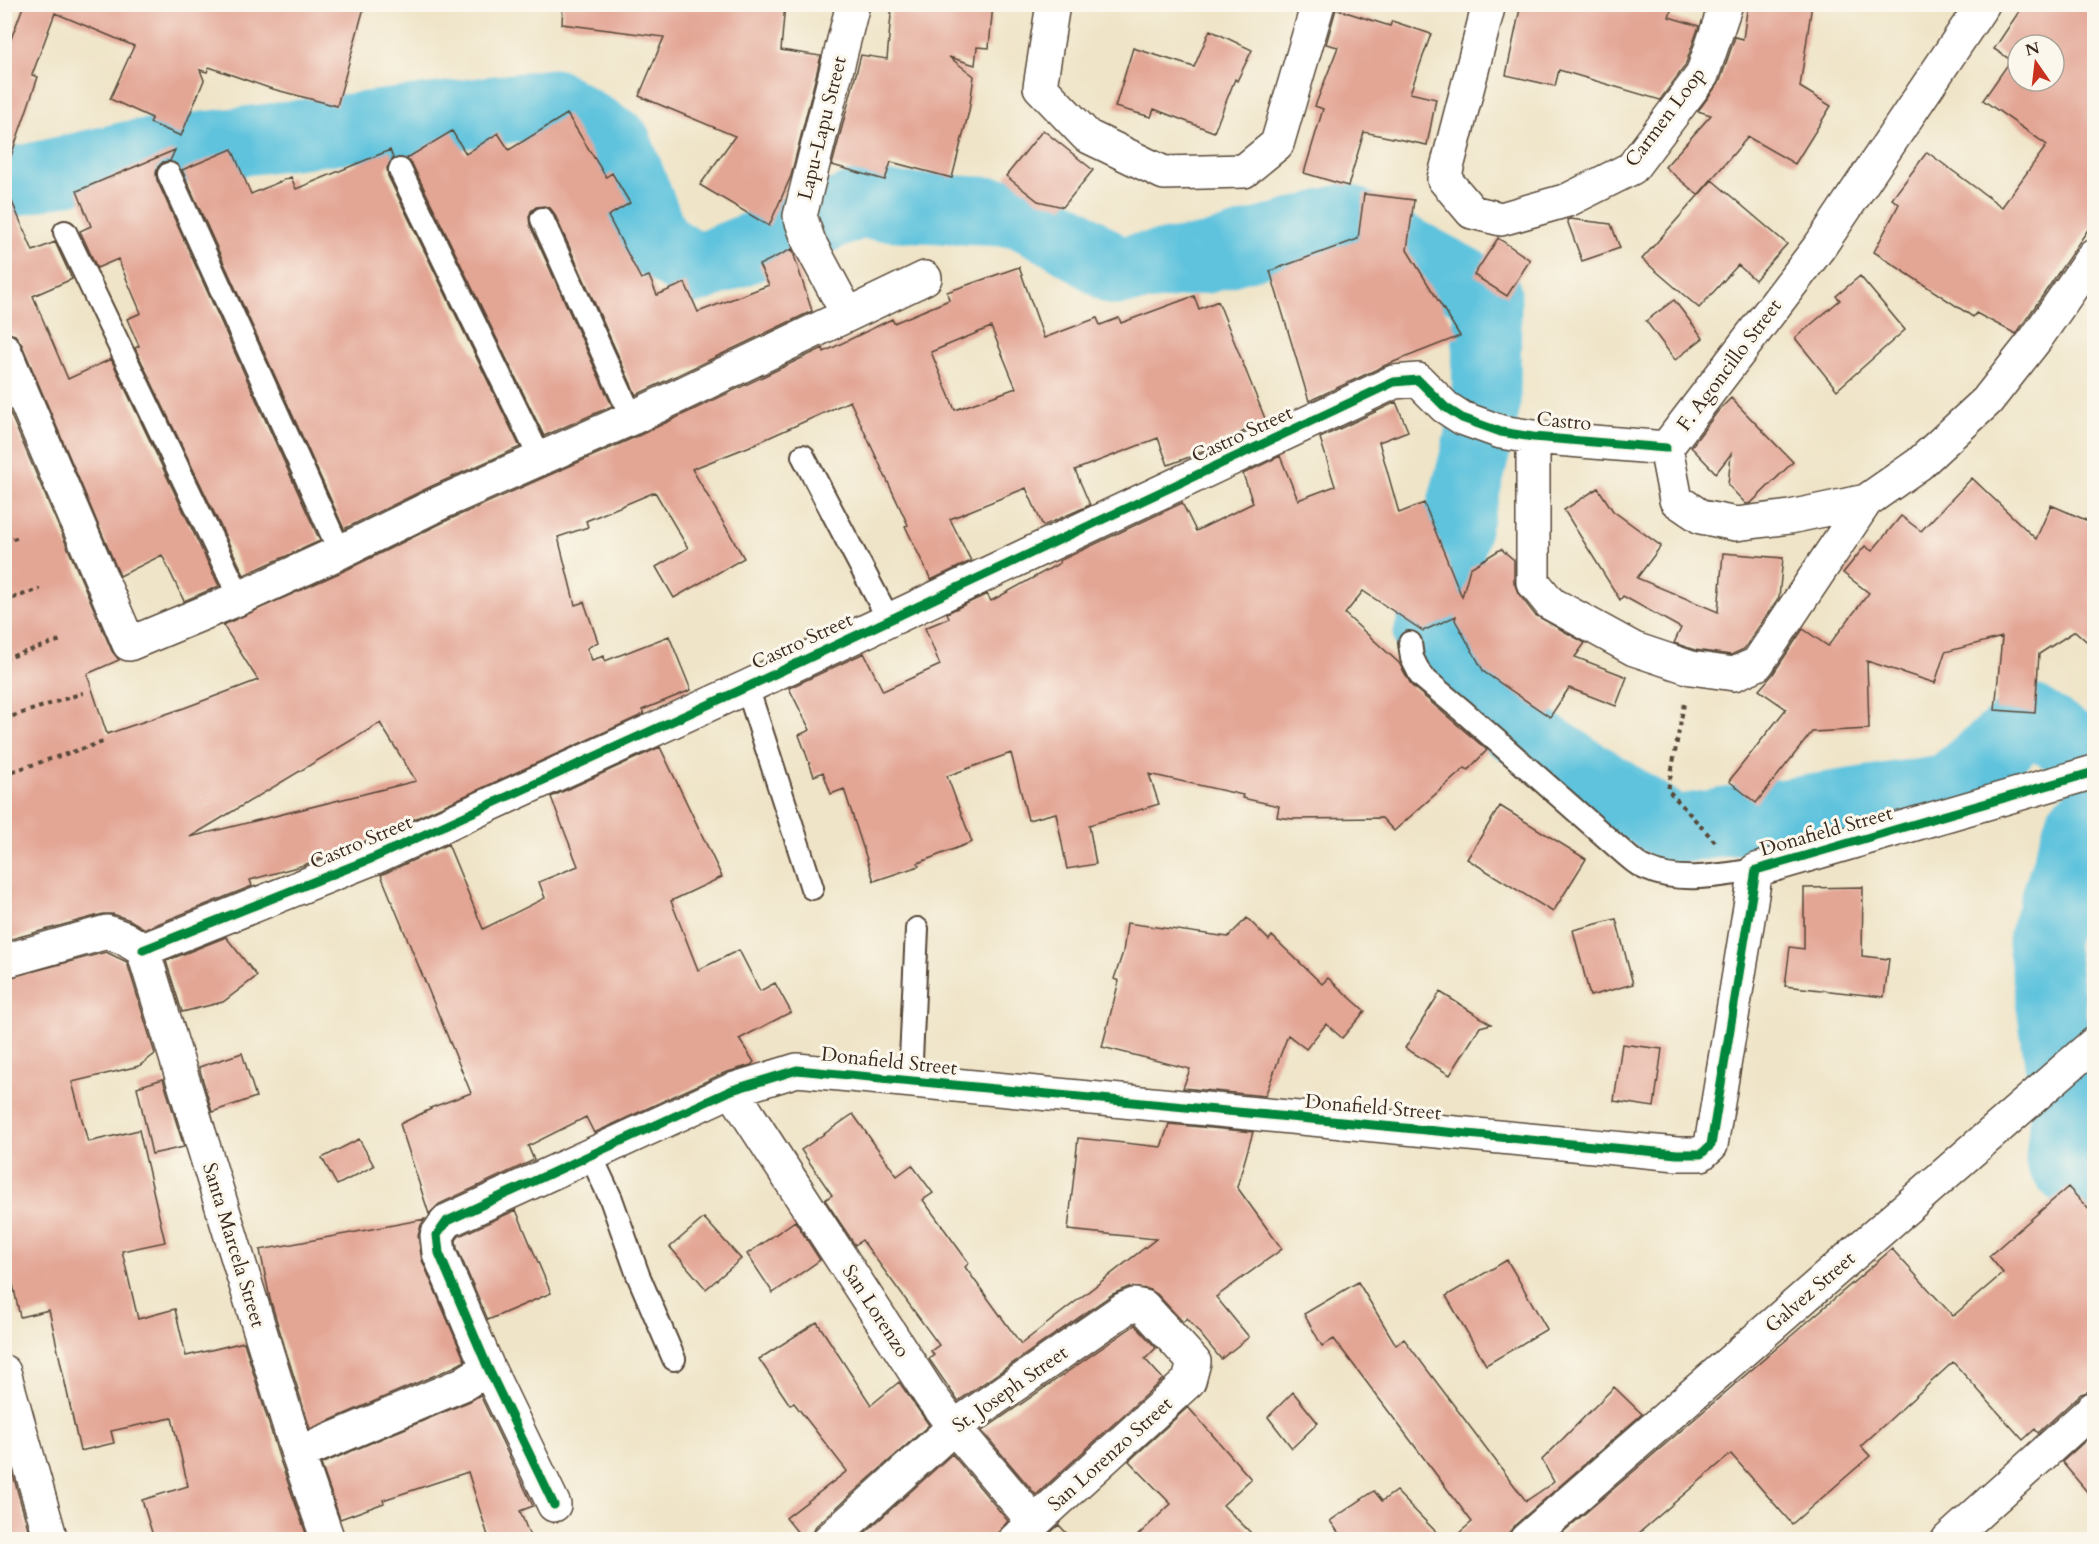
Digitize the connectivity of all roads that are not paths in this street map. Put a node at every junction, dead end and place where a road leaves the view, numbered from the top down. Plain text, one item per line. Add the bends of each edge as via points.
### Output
1 (853, 4) edge
2 (1053, 4) edge
3 (1318, 4) edge
4 (1489, 4) edge
5 (1726, 4) edge
6 (1983, 4) edge
7 (400, 170) dead end
8 (169, 174) dead end
9 (542, 219) dead end
10 (65, 232) dead end
11 (2094, 255) edge
12 (925, 278) dead end
13 (847, 314) junction
14 (6, 357) edge
15 (632, 418) junction
16 (1462, 418) joint
17 (1533, 437) junction
18 (1666, 448) junction
19 (803, 456) dead end
20 (540, 458) junction
21 (1866, 501) junction
22 (340, 552) junction
23 (240, 598) junction
24 (889, 620) junction
25 (1410, 643) dead end
26 (747, 687) junction
27 (2083, 775) edge
28 (1756, 870) junction
29 (812, 888) dead end
30 (917, 929) dead end
31 (143, 950) junction
32 (4, 960) edge
33 (2088, 1049) edge
34 (910, 1081) junction
35 (732, 1090) junction
36 (590, 1154) junction
37 (674, 1359) dead end
38 (1194, 1362) joint
39 (488, 1368) junction
40 (4, 1372) edge
41 (2094, 1408) edge
42 (954, 1427) junction
43 (298, 1454) junction
44 (554, 1505) dead end
45 (1025, 1531) edge
46 (51, 1539) edge
47 (328, 1539) edge
48 (829, 1539) edge
49 (1526, 1539) edge
50 (1948, 1539) edge

1 - 13 street, Lapu-Lapu Street via 805,229
2 - 3 street via 1040,87 1088,136 1164,173 1244,171 1277,144
4 - 5 street, Carmen Loop via 1444,179 1472,212 1500,219 1568,200 1632,168 1702,75
6 - 18 street, F. Agoncillo Street via 1820,246
7 - 20 lane
8 - 22 lane
9 - 15 lane
10 - 23 lane
11 - 21 street, F. Agoncillo Street via 1987,401 1919,464
12 - 13 street
13 - 15 street
14 - 23 street via 129,644
15 - 20 street
16 - 17 street, Castro via 1501,432
16 - 24 street, Castro Street via 1418,380 1394,382
17 - 18 street, Castro
17 - 21 street via 1533,582 1550,603 1592,627 1634,649 1691,668 1734,674 1757,664
18 - 21 street, F. Agoncillo Street via 1676,500 1701,517 1736,524
19 - 24 lane
20 - 22 street
22 - 23 street
24 - 26 street, Castro Street
25 - 28 lane via 1421,676 1645,868 1684,877
26 - 29 lane
26 - 31 street, Castro Street via 373,858
27 - 28 street, Donafield Street
28 - 34 street, Donafield Street via 1711,1145 1701,1154
30 - 34 lane
31 - 32 street via 107,932
31 - 43 street, Santa Marcela Street
33 - 49 street, Galvez Street
34 - 35 street, Donafield Street via 797,1070
35 - 36 street, Donafield Street
35 - 42 street, San Lorenzo
36 - 37 lane
36 - 39 street, Donafield Street via 447,1221 437,1235 439,1253
38 - 42 street, St. Joseph Street via 1144,1307 1134,1305
38 - 45 street, San Lorenzo Street via 1183,1388
39 - 43 street via 463,1384
39 - 44 street
40 - 46 street
41 - 50 street
42 - 45 street, San Lorenzo
42 - 48 street, St. Joseph Street
43 - 47 street, Santa Marcela Street

